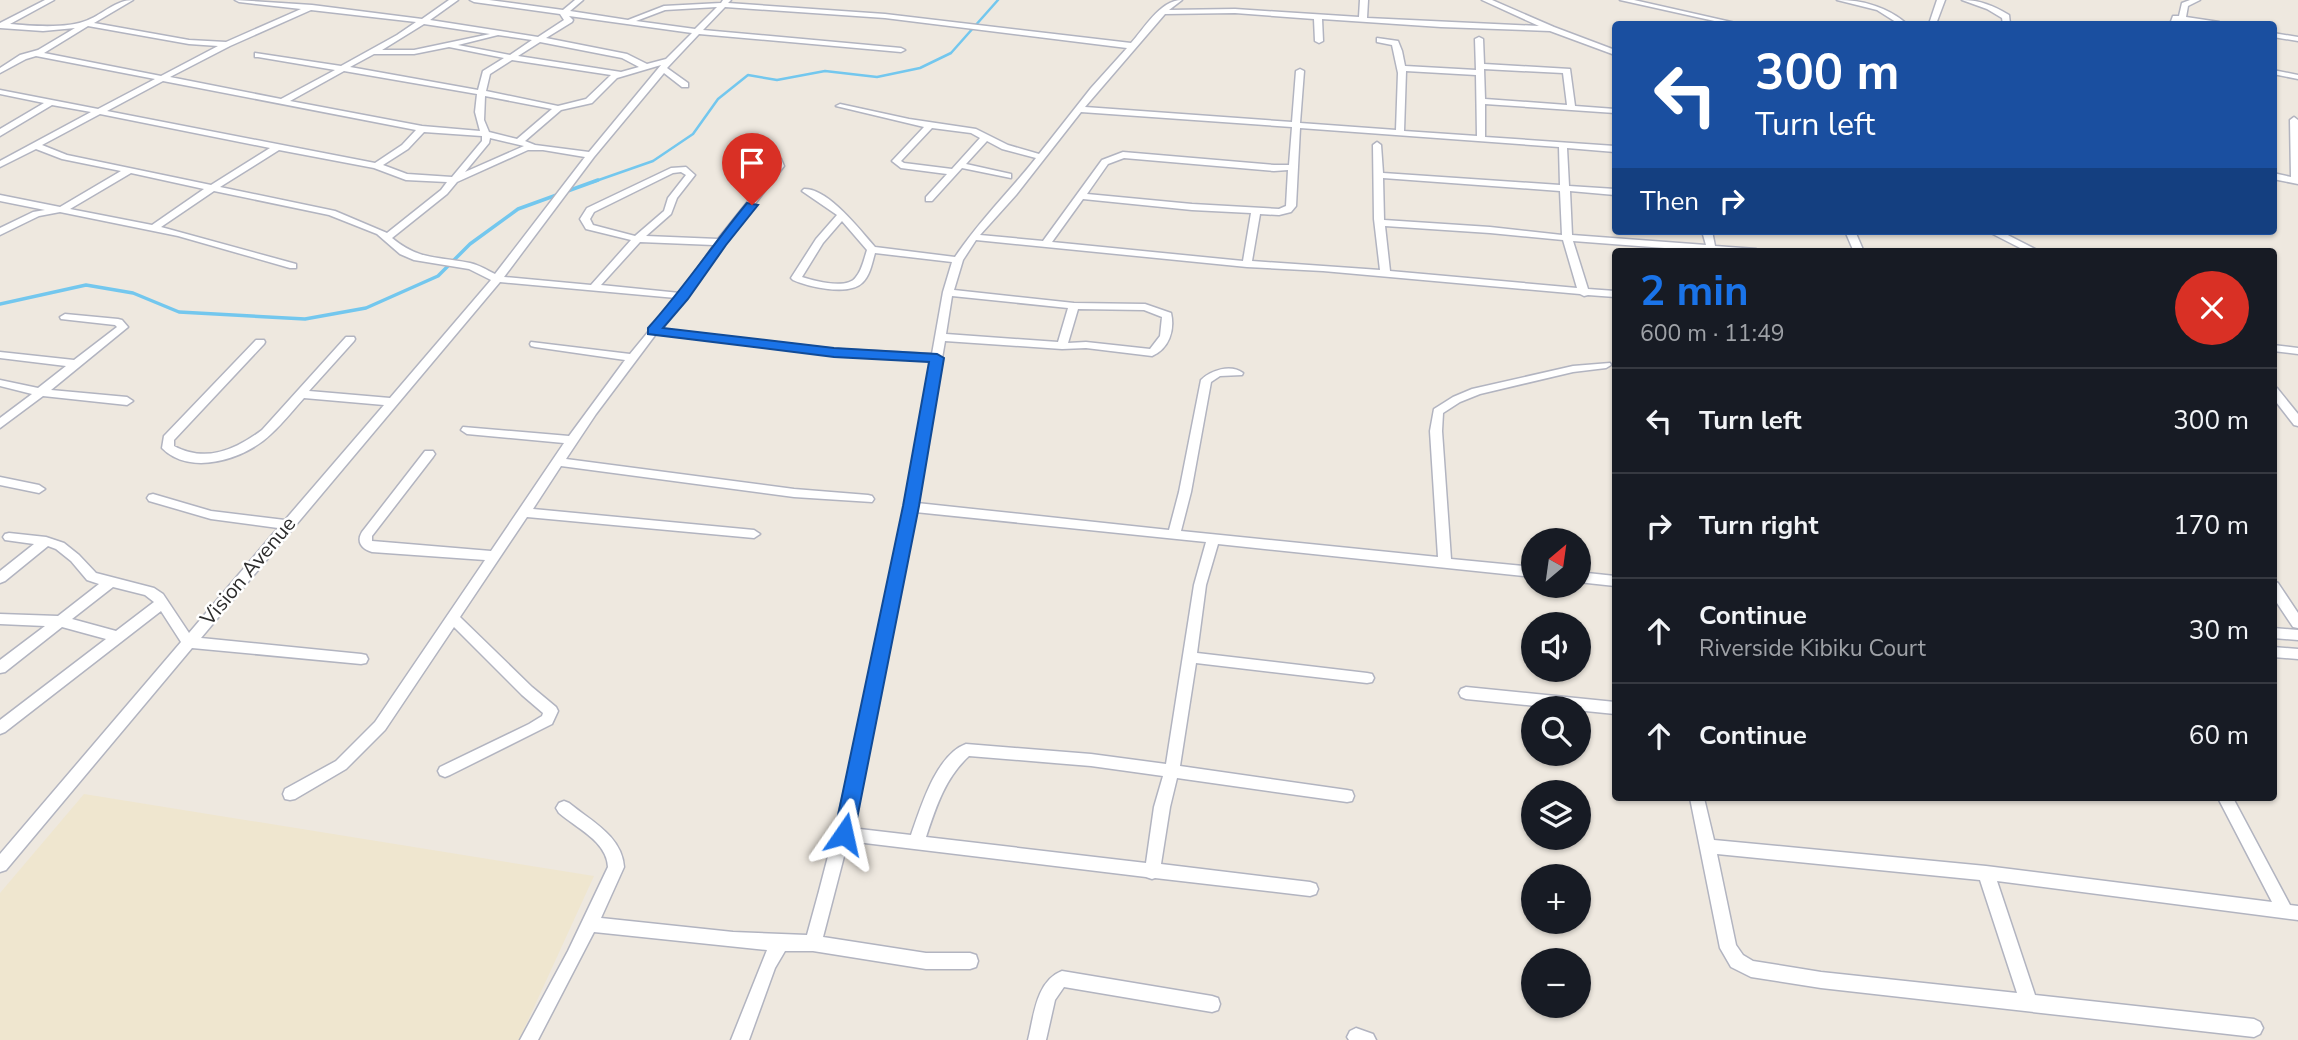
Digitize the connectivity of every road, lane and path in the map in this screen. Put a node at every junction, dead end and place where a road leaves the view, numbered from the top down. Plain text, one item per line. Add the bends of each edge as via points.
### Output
1 (50, 0) edge
2 (129, 0) edge
3 (239, 0) edge
4 (324, 0) edge
5 (454, 0) edge
6 (474, 0) edge
7 (579, 0) edge
8 (1178, 0) edge
9 (1364, 0) edge
10 (1486, 0) edge
11 (1624, 0) edge
12 (1841, 0) edge
13 (1941, 0) edge
14 (1966, 0) edge
15 (2196, 0) edge
16 (1642, 1) edge
17 (725, 2) edge
18 (270, 3) junction
19 (1164, 6) edge
20 (313, 7) junction
21 (563, 14) junction
22 (1318, 16) junction
23 (2182, 18) junction
24 (285, 19) junction
25 (1363, 19) junction
26 (1724, 21) edge
27 (1898, 21) edge
28 (1933, 21) edge
29 (2007, 21) edge
30 (2173, 21) edge
31 (2200, 21) edge
32 (424, 22) junction
33 (627, 22) junction
34 (87, 24) junction
35 (1, 25) edge
36 (1551, 29) junction
37 (500, 33) junction
38 (699, 33) junction
39 (2277, 36) edge
40 (1479, 39) dead end
41 (2298, 39) edge
42 (539, 40) junction
43 (1380, 40) dead end
44 (1320, 41) dead end
45 (228, 44) junction
46 (452, 46) junction
47 (1133, 46) junction
48 (901, 50) dead end
49 (40, 52) junction
50 (373, 52) junction
51 (1612, 52) edge
52 (258, 55) dead end
53 (506, 56) junction
54 (666, 65) junction
55 (646, 67) junction
56 (1402, 68) junction
57 (1480, 69) junction
58 (343, 70) junction
59 (0, 71) edge
60 (1300, 71) dead end
61 (2277, 73) edge
62 (621, 74) junction
63 (2298, 77) edge
64 (165, 78) junction
65 (685, 85) dead end
66 (0, 92) edge
67 (482, 92) junction
68 (281, 102) junction
69 (1480, 102) junction
70 (51, 103) junction
71 (840, 106) dead end
72 (558, 108) junction
73 (1571, 108) junction
74 (1080, 109) junction
75 (1612, 111) edge
76 (95, 112) junction
77 (2294, 120) dead end
78 (930, 125) junction
79 (1297, 125) junction
80 (422, 129) junction
81 (0, 133) edge
82 (1400, 133) junction
83 (486, 134) junction
84 (986, 137) junction
85 (1481, 138) junction
86 (518, 142) junction
87 (1563, 144) junction
88 (34, 145) junction
89 (1377, 145) dead end
90 (543, 147) junction
91 (276, 148) junction
92 (1612, 149) edge
93 (760, 151) dead end
94 (592, 155) junction
95 (1041, 158) junction
96 (0, 163) edge
97 (376, 166) junction
98 (1293, 167) junction
99 (957, 169) junction
100 (130, 170) junction
101 (1379, 175) junction
102 (1008, 176) dead end
103 (2277, 177) edge
104 (454, 180) junction
105 (2297, 181) edge
106 (211, 188) junction
107 (1564, 189) junction
108 (807, 191) dead end
109 (1612, 192) edge
110 (1080, 196) junction
111 (0, 198) edge
112 (929, 200) dead end
113 (55, 210) junction
114 (1256, 211) junction
115 (842, 216) junction
116 (1380, 223) junction
117 (152, 229) junction
118 (0, 232) edge
119 (1708, 235) edge
120 (2000, 235) edge
121 (973, 237) junction
122 (386, 238) junction
123 (1567, 238) junction
124 (637, 239) junction
125 (721, 242) junction
126 (1045, 245) junction
127 (1711, 248) joint
128 (2028, 248) edge
129 (872, 250) junction
130 (958, 260) junction
131 (1247, 264) junction
132 (293, 266) dead end
133 (1386, 275) junction
134 (497, 279) junction
135 (592, 289) junction
136 (948, 292) junction
137 (1584, 293) junction
138 (1612, 294) edge
139 (683, 296) junction
140 (1074, 306) junction
141 (65, 317) dead end
142 (653, 331) junction
143 (940, 337) junction
144 (350, 339) dead end
145 (260, 342) dead end
146 (535, 344) dead end
147 (1062, 346) junction
148 (2277, 348) edge
149 (2298, 351) edge
150 (0, 355) edge
151 (633, 358) junction
152 (937, 358) junction
153 (76, 364) junction
154 (1606, 365) dead end
155 (1238, 373) dead end
156 (0, 383) edge
157 (40, 392) junction
158 (300, 394) junction
159 (2277, 395) edge
160 (127, 401) dead end
161 (391, 402) junction
162 (2298, 422) edge
163 (0, 424) edge
164 (467, 430) dead end
165 (572, 440) junction
166 (429, 454) dead end
167 (559, 462) junction
168 (0, 481) edge
169 (39, 489) dead end
170 (153, 498) dead end
171 (867, 499) dead end
172 (911, 506) junction
173 (524, 512) junction
174 (288, 525) junction
175 (1174, 533) junction
176 (754, 534) dead end
177 (9, 537) dead end
178 (1213, 539) junction
179 (46, 541) junction
180 (494, 556) junction
181 (1445, 563) junction
182 (1521, 571) edge
183 (0, 578) edge
184 (1591, 578) edge
185 (1612, 581) edge
186 (109, 583) junction
187 (2277, 592) edge
188 (162, 603) junction
189 (453, 618) junction
190 (0, 619) edge
191 (60, 621) junction
192 (2298, 623) edge
193 (2277, 633) edge
194 (2298, 635) edge
195 (116, 636) junction
196 (188, 642) junction
197 (2277, 652) edge
198 (2298, 654) edge
199 (1188, 657) junction
200 (361, 659) dead end
201 (0, 668) edge
202 (1367, 678) dead end
203 (1465, 693) dead end
204 (1612, 708) edge
205 (0, 728) edge
206 (445, 771) dead end
207 (1172, 773) junction
208 (290, 794) dead end
209 (1347, 796) dead end
210 (1698, 801) edge
211 (2227, 801) edge
212 (564, 808) dead end
213 (844, 834) junction
214 (916, 842) junction
215 (1708, 846) junction
216 (0, 865) edge
217 (1152, 872) junction
218 (1986, 873) junction
219 (1310, 889) dead end
220 (2292, 912) edge
221 (590, 924) junction
222 (780, 943) junction
223 (813, 943) junction
224 (970, 961) dead end
225 (2029, 1003) junction
226 (1212, 1004) dead end
227 (2254, 1028) dead end
228 (529, 1040) edge
229 (740, 1040) edge
230 (1037, 1040) edge

1 - 35 street
2 - 34 street
3 - 18 street
4 - 20 street
5 - 32 street
6 - 21 street
7 - 21 street
8 - 19 street
9 - 25 street
10 - 36 street
11 - 16 street
12 - 27 street via 1879,8
13 - 28 street
14 - 29 street via 2001,12
15 - 23 street via 2185,5
16 - 26 street
17 - 33 street via 664,8
17 - 38 street, Vision Avenue
17 - 47 street
18 - 20 street
18 - 24 street
19 - 22 street
19 - 47 street
20 - 24 street
20 - 32 street
21 - 33 street
21 - 42 street via 569,20
22 - 25 street
22 - 44 street
23 - 30 street
23 - 31 street
24 - 45 street
25 - 36 street
32 - 37 street
32 - 50 street
33 - 38 street
34 - 35 street via 43,29
34 - 45 street
34 - 49 street
36 - 51 street
37 - 42 street
37 - 46 street
38 - 48 street
38 - 54 street, Vision Avenue
39 - 41 street
40 - 57 street
42 - 53 street
42 - 55 street via 624,56
43 - 56 street via 1395,43
45 - 64 street
46 - 50 street
46 - 53 street
47 - 74 street
49 - 59 street
49 - 64 street via 44,57
50 - 58 street
52 - 58 street
53 - 62 street
53 - 67 street via 486,73
54 - 55 street
54 - 65 street
54 - 94 street, Vision Avenue
55 - 62 street
56 - 57 street
56 - 82 street
57 - 69 street
57 - 73 street via 1567,71
58 - 67 street
58 - 68 street
60 - 79 street
61 - 63 street
62 - 72 street via 589,101
64 - 68 street
64 - 76 street
66 - 70 street
67 - 72 street
67 - 83 street via 480,117
68 - 80 street
69 - 73 street
69 - 85 street
70 - 76 street
70 - 81 street
71 - 78 street
72 - 86 street
73 - 75 street
74 - 79 street
74 - 95 street
76 - 88 street
76 - 91 street
77 - 105 street
78 - 84 street
78 - 99 street via 896,161
79 - 82 street
79 - 98 street
80 - 83 street
80 - 97 street
82 - 85 street
83 - 86 street
83 - 104 street via 486,141
84 - 95 street
84 - 99 street
85 - 87 street
86 - 90 street
87 - 92 street
87 - 107 street
88 - 96 street
88 - 100 street via 65,157
89 - 101 street
90 - 94 street
90 - 104 street via 515,151
91 - 97 street
91 - 106 street
93 - 125 street via 778,160 780,166
94 - 134 street, Vision Avenue
95 - 121 street
97 - 104 street via 406,177
98 - 110 street via 1124,155 1105,162
98 - 114 street via 1288,210
99 - 102 street
99 - 112 street
100 - 106 street
100 - 113 street
101 - 107 street
101 - 116 street
103 - 105 street
104 - 122 street
106 - 117 street
106 - 122 street via 332,213
107 - 109 street
107 - 123 street
108 - 115 street
110 - 114 street
110 - 126 street
111 - 113 street
113 - 117 street
113 - 118 street
114 - 131 street
115 - 129 street
115 - 129 street via 818,241 796,278 853,286
116 - 123 street
116 - 133 street
117 - 132 street
119 - 127 street
120 - 128 street
121 - 126 street
121 - 130 street
122 - 134 street via 417,258 471,265
123 - 127 street
123 - 137 street
124 - 124 street via 589,227 585,219 590,210 671,171 689,172 668,212
124 - 125 street
124 - 135 street
125 - 139 street
126 - 131 street
129 - 130 street
130 - 136 street
131 - 133 street
133 - 137 street
134 - 135 street
134 - 161 street, Vision Avenue
135 - 139 street
136 - 140 street
136 - 143 street
137 - 138 street
139 - 142 street
140 - 147 street
140 - 147 street via 1163,311 1167,314 1163,342 1152,353
141 - 153 street via 118,322 123,327
142 - 151 street
142 - 152 street via 834,352
143 - 147 street
143 - 152 street
144 - 158 street
145 - 158 street via 168,439 168,448 205,460 237,451 266,433
146 - 151 street
148 - 149 street
150 - 153 street
151 - 165 street
152 - 172 street
153 - 157 street
154 - 181 street via 1482,388 1450,401 1438,412
155 - 175 street via 1218,373 1206,380
156 - 157 street
157 - 160 street
157 - 163 street
158 - 161 street
159 - 162 street
161 - 174 street, Vision Avenue
164 - 165 street
165 - 167 street
166 - 180 street via 366,535 366,543
167 - 171 street
167 - 173 street
168 - 169 street
170 - 174 street via 211,515
172 - 175 street
172 - 213 street
173 - 176 street
173 - 180 street
174 - 196 street, Vision Avenue
175 - 178 street
177 - 179 street
178 - 181 street
178 - 199 street
179 - 183 street
179 - 186 street via 60,546 92,577
180 - 189 street
181 - 182 street
184 - 185 street
186 - 188 street via 149,591
186 - 191 street
187 - 192 street
188 - 195 street
188 - 196 street
189 - 206 street via 551,711 547,720 534,728
189 - 208 street via 380,726 341,765
190 - 191 street
191 - 195 street
191 - 201 street
193 - 194 street
195 - 205 street
196 - 200 street
196 - 216 street, Vision Avenue
197 - 198 street
199 - 202 street
199 - 207 street
203 - 204 street
207 - 209 street
207 - 214 street via 1079,759 966,750 941,775
207 - 217 street
210 - 215 street
211 - 220 street
212 - 221 street via 601,838 617,861
213 - 214 street
213 - 223 street
214 - 217 street
215 - 218 street
215 - 225 street via 1728,948 1737,961 1751,969
217 - 219 street
218 - 220 street
218 - 225 street
221 - 222 street
221 - 228 street
222 - 223 street
222 - 229 street
223 - 224 street via 926,961
225 - 227 street
226 - 230 street via 1062,979 1048,996

